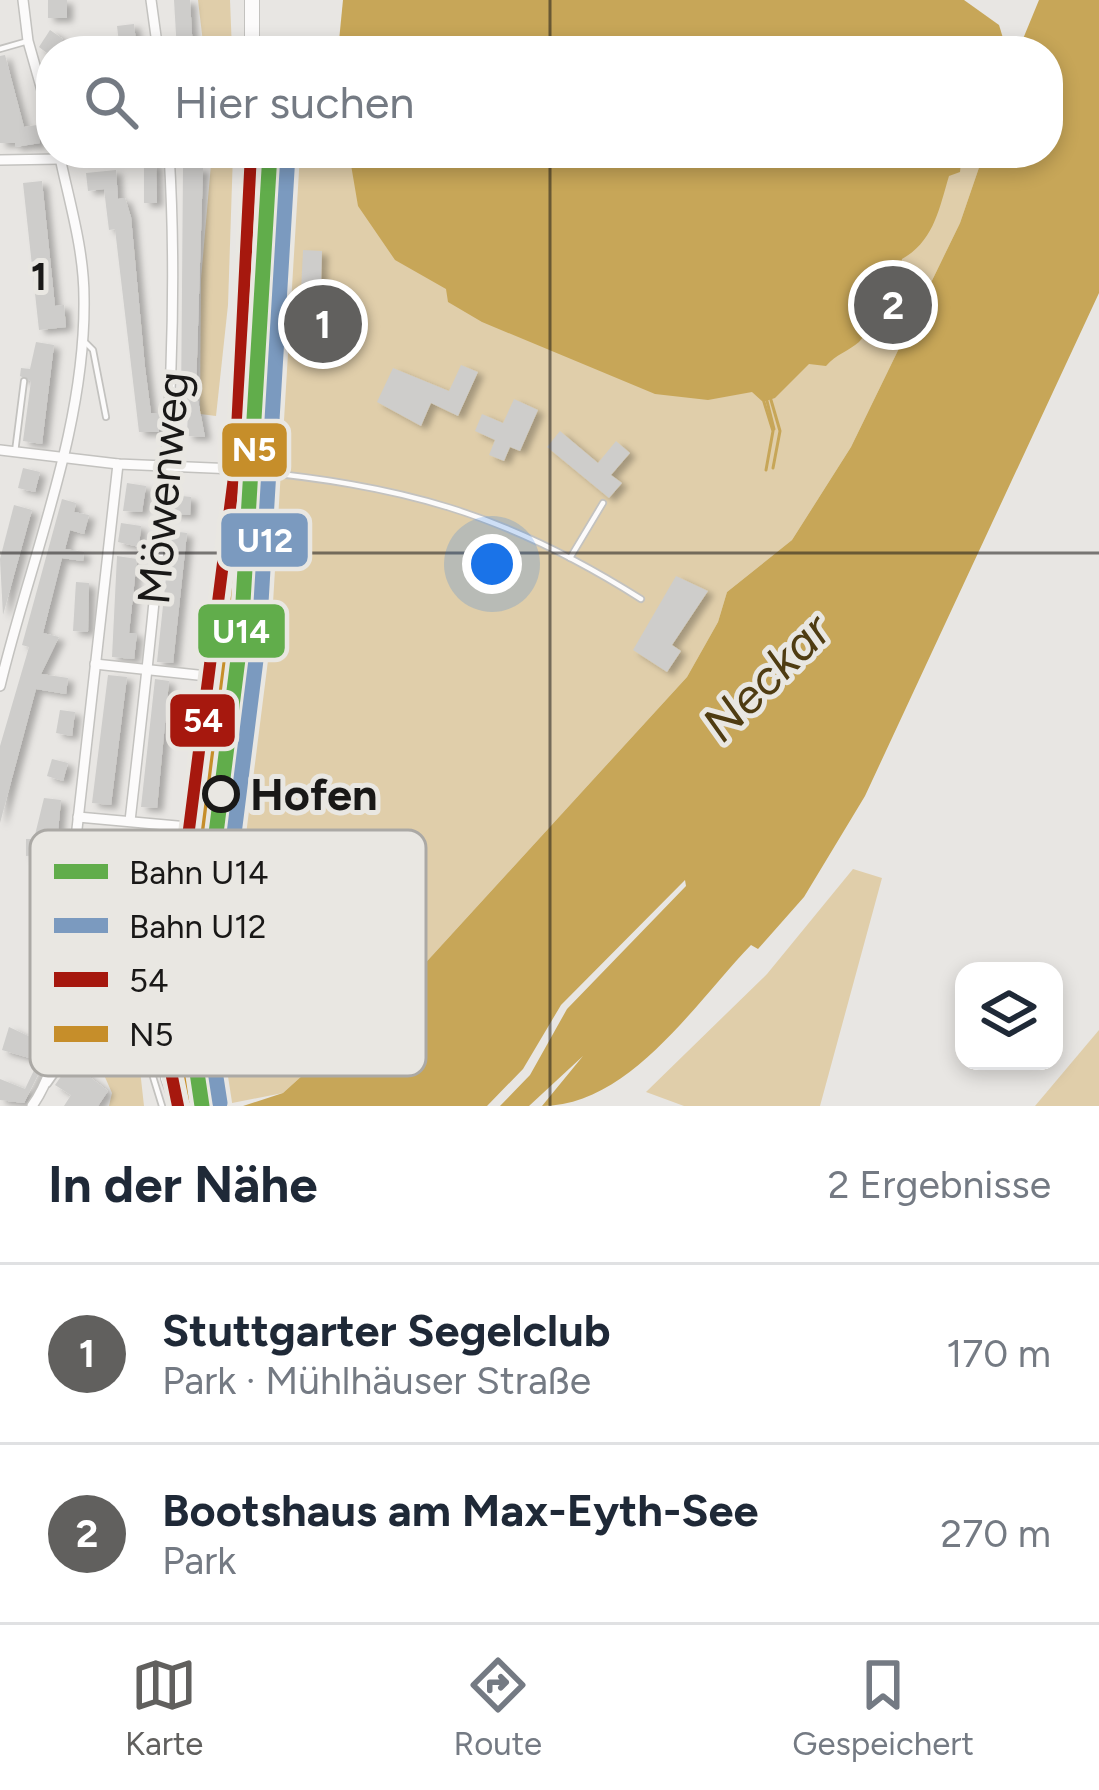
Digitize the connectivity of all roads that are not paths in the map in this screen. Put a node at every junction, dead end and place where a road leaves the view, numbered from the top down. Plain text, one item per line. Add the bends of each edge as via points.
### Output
1 (23, 0) edge
2 (151, 0) edge
3 (252, 0) edge
4 (156, 36) edge
5 (252, 36) edge
6 (28, 41) junction
7 (0, 49) edge
8 (36, 69) edge
9 (36, 158) edge
10 (0, 160) edge
11 (61, 168) edge
12 (170, 168) edge
13 (250, 168) edge
14 (83, 340) junction
15 (24, 381) dead end
16 (106, 417) dead end
17 (0, 450) edge
18 (15, 452) junction
19 (61, 458) junction
20 (118, 464) junction
21 (169, 464) junction
22 (235, 469) junction
23 (603, 502) dead end
24 (553, 549) junction
25 (570, 558) junction
26 (548, 559) dead end
27 (641, 599) dead end
28 (4, 654) edge
29 (95, 664) junction
30 (147, 670) junction
31 (207, 676) junction
32 (0, 686) edge
33 (78, 817) junction
34 (130, 821) junction
35 (188, 827) junction
36 (77, 830) edge
37 (188, 830) edge
38 (47, 1076) edge
39 (53, 1076) edge
40 (153, 1076) edge
41 (169, 1076) edge
42 (44, 1088) junction
43 (32, 1106) edge
44 (162, 1106) edge
45 (178, 1106) edge

1 - 6 street
2 - 4 street
3 - 5 main road
6 - 7 lane
6 - 8 street
9 - 10 street
11 - 14 street via 83,272
12 - 21 street, Möwenweg
13 - 22 main road
14 - 16 lane via 93,350
14 - 19 street
15 - 18 lane
17 - 18 street
18 - 19 street
19 - 20 street
19 - 28 street
20 - 21 street
20 - 29 street
21 - 22 street
21 - 30 street, Möwenweg
22 - 24 lane via 327,476 426,497
22 - 31 main road
23 - 25 lane
24 - 25 lane
24 - 26 lane
25 - 27 lane
28 - 32 street
29 - 30 street
29 - 33 street
30 - 31 street
30 - 34 street, Möwenweg
31 - 35 main road
33 - 34 street
33 - 36 street
34 - 35 street
35 - 37 main road
38 - 42 street
39 - 42 lane
40 - 44 lane
41 - 45 main road
42 - 43 street

